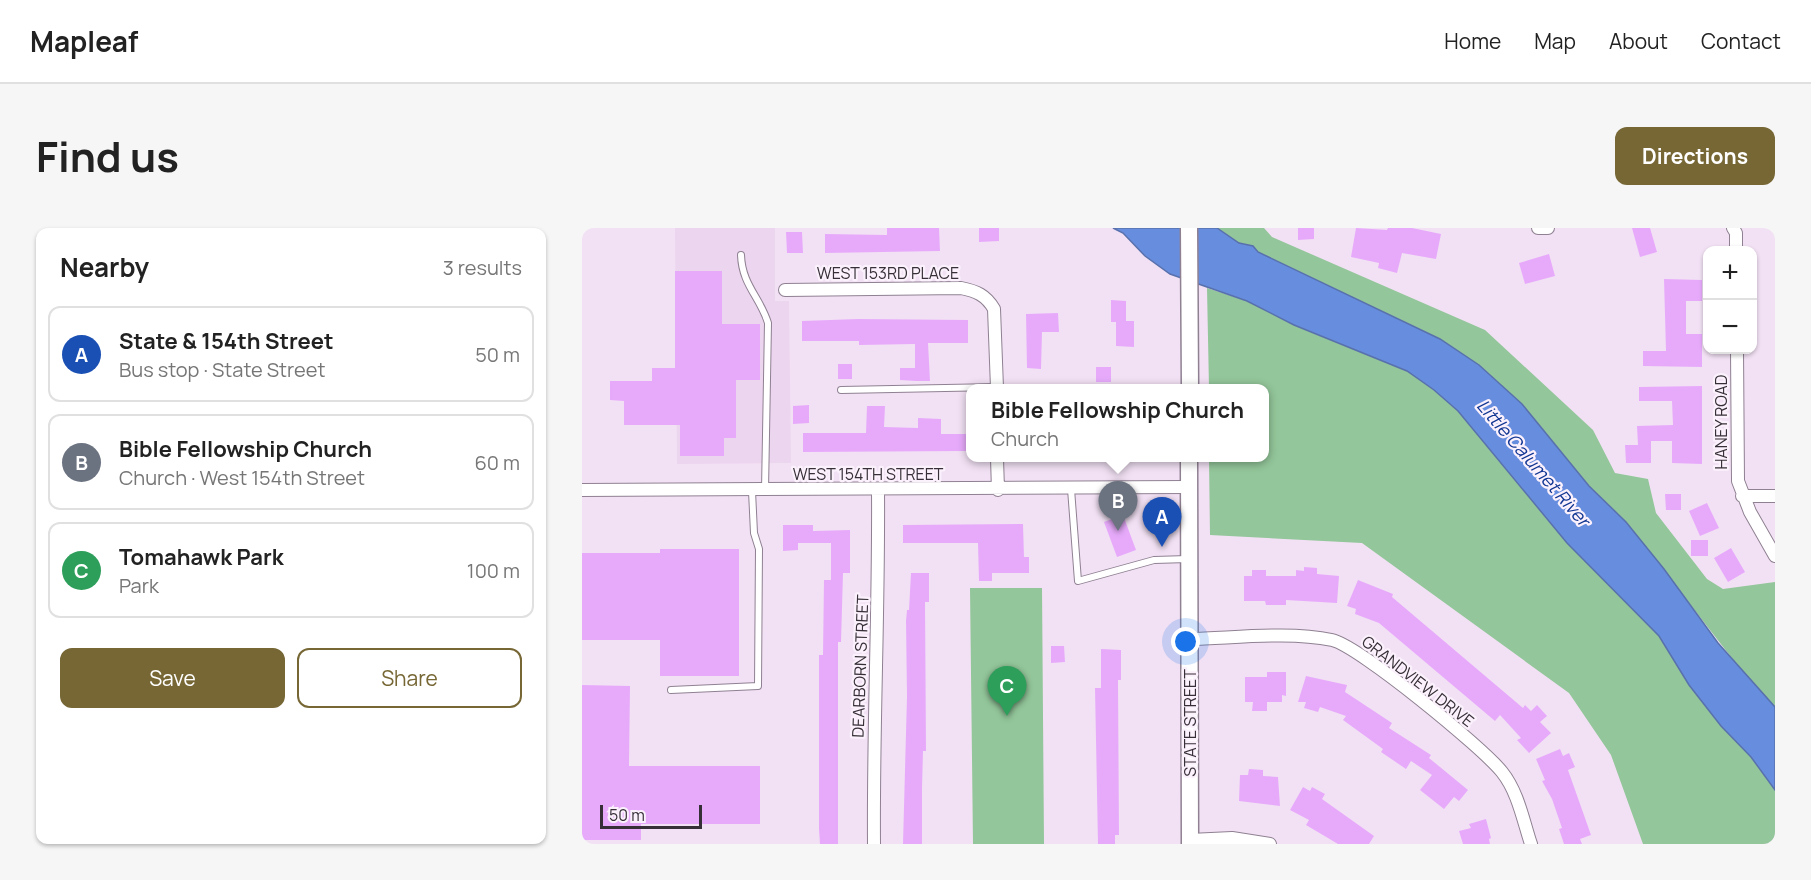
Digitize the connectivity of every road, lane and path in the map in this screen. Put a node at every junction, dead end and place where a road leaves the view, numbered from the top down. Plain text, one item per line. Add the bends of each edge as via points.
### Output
1 (1189, 228) edge
2 (1538, 228) edge
3 (1548, 228) edge
4 (1733, 228) edge
5 (1736, 246) edge
6 (741, 255) dead end
7 (785, 290) dead end
8 (1737, 354) edge
9 (997, 384) edge
10 (1190, 384) edge
11 (966, 388) edge
12 (841, 390) dead end
13 (998, 462) edge
14 (1190, 462) edge
15 (1190, 487) junction
16 (1071, 489) junction
17 (582, 490) edge
18 (878, 490) junction
19 (998, 490) junction
20 (752, 491) junction
21 (765, 491) junction
22 (1742, 496) junction
23 (1775, 496) edge
24 (1775, 556) edge
25 (1190, 560) junction
26 (1190, 639) junction
27 (671, 690) dead end
28 (1190, 842) edge
29 (874, 844) edge
30 (1270, 844) edge
31 (1531, 844) edge

1 - 10 main road
2 - 3 street
4 - 5 street
6 - 21 lane via 741,273 762,304 768,323
7 - 9 street, WEST 153RD PLACE via 976,291 994,309
8 - 22 street, HANEY ROAD via 1738,482
11 - 12 lane
13 - 19 street
14 - 15 main road, STATE STREET
15 - 16 street, WEST 154TH STREET
15 - 25 main road, STATE STREET
16 - 19 street, WEST 154TH STREET
16 - 25 lane via 1078,581 1154,560
17 - 20 street, WEST 154TH STREET
18 - 19 street, WEST 154TH STREET
18 - 21 street, WEST 154TH STREET
18 - 29 street, DEARBORN STREET
20 - 21 street, WEST 154TH STREET
20 - 27 lane via 754,533 759,549 758,686
22 - 23 street
22 - 24 street, HANEY ROAD
25 - 26 main road, STATE STREET
26 - 28 main road, STATE STREET
26 - 31 street, GRANDVIEW DRIVE via 1302,637 1334,640 1349,648 1423,704 1502,772 1514,792
28 - 30 street via 1232,838

